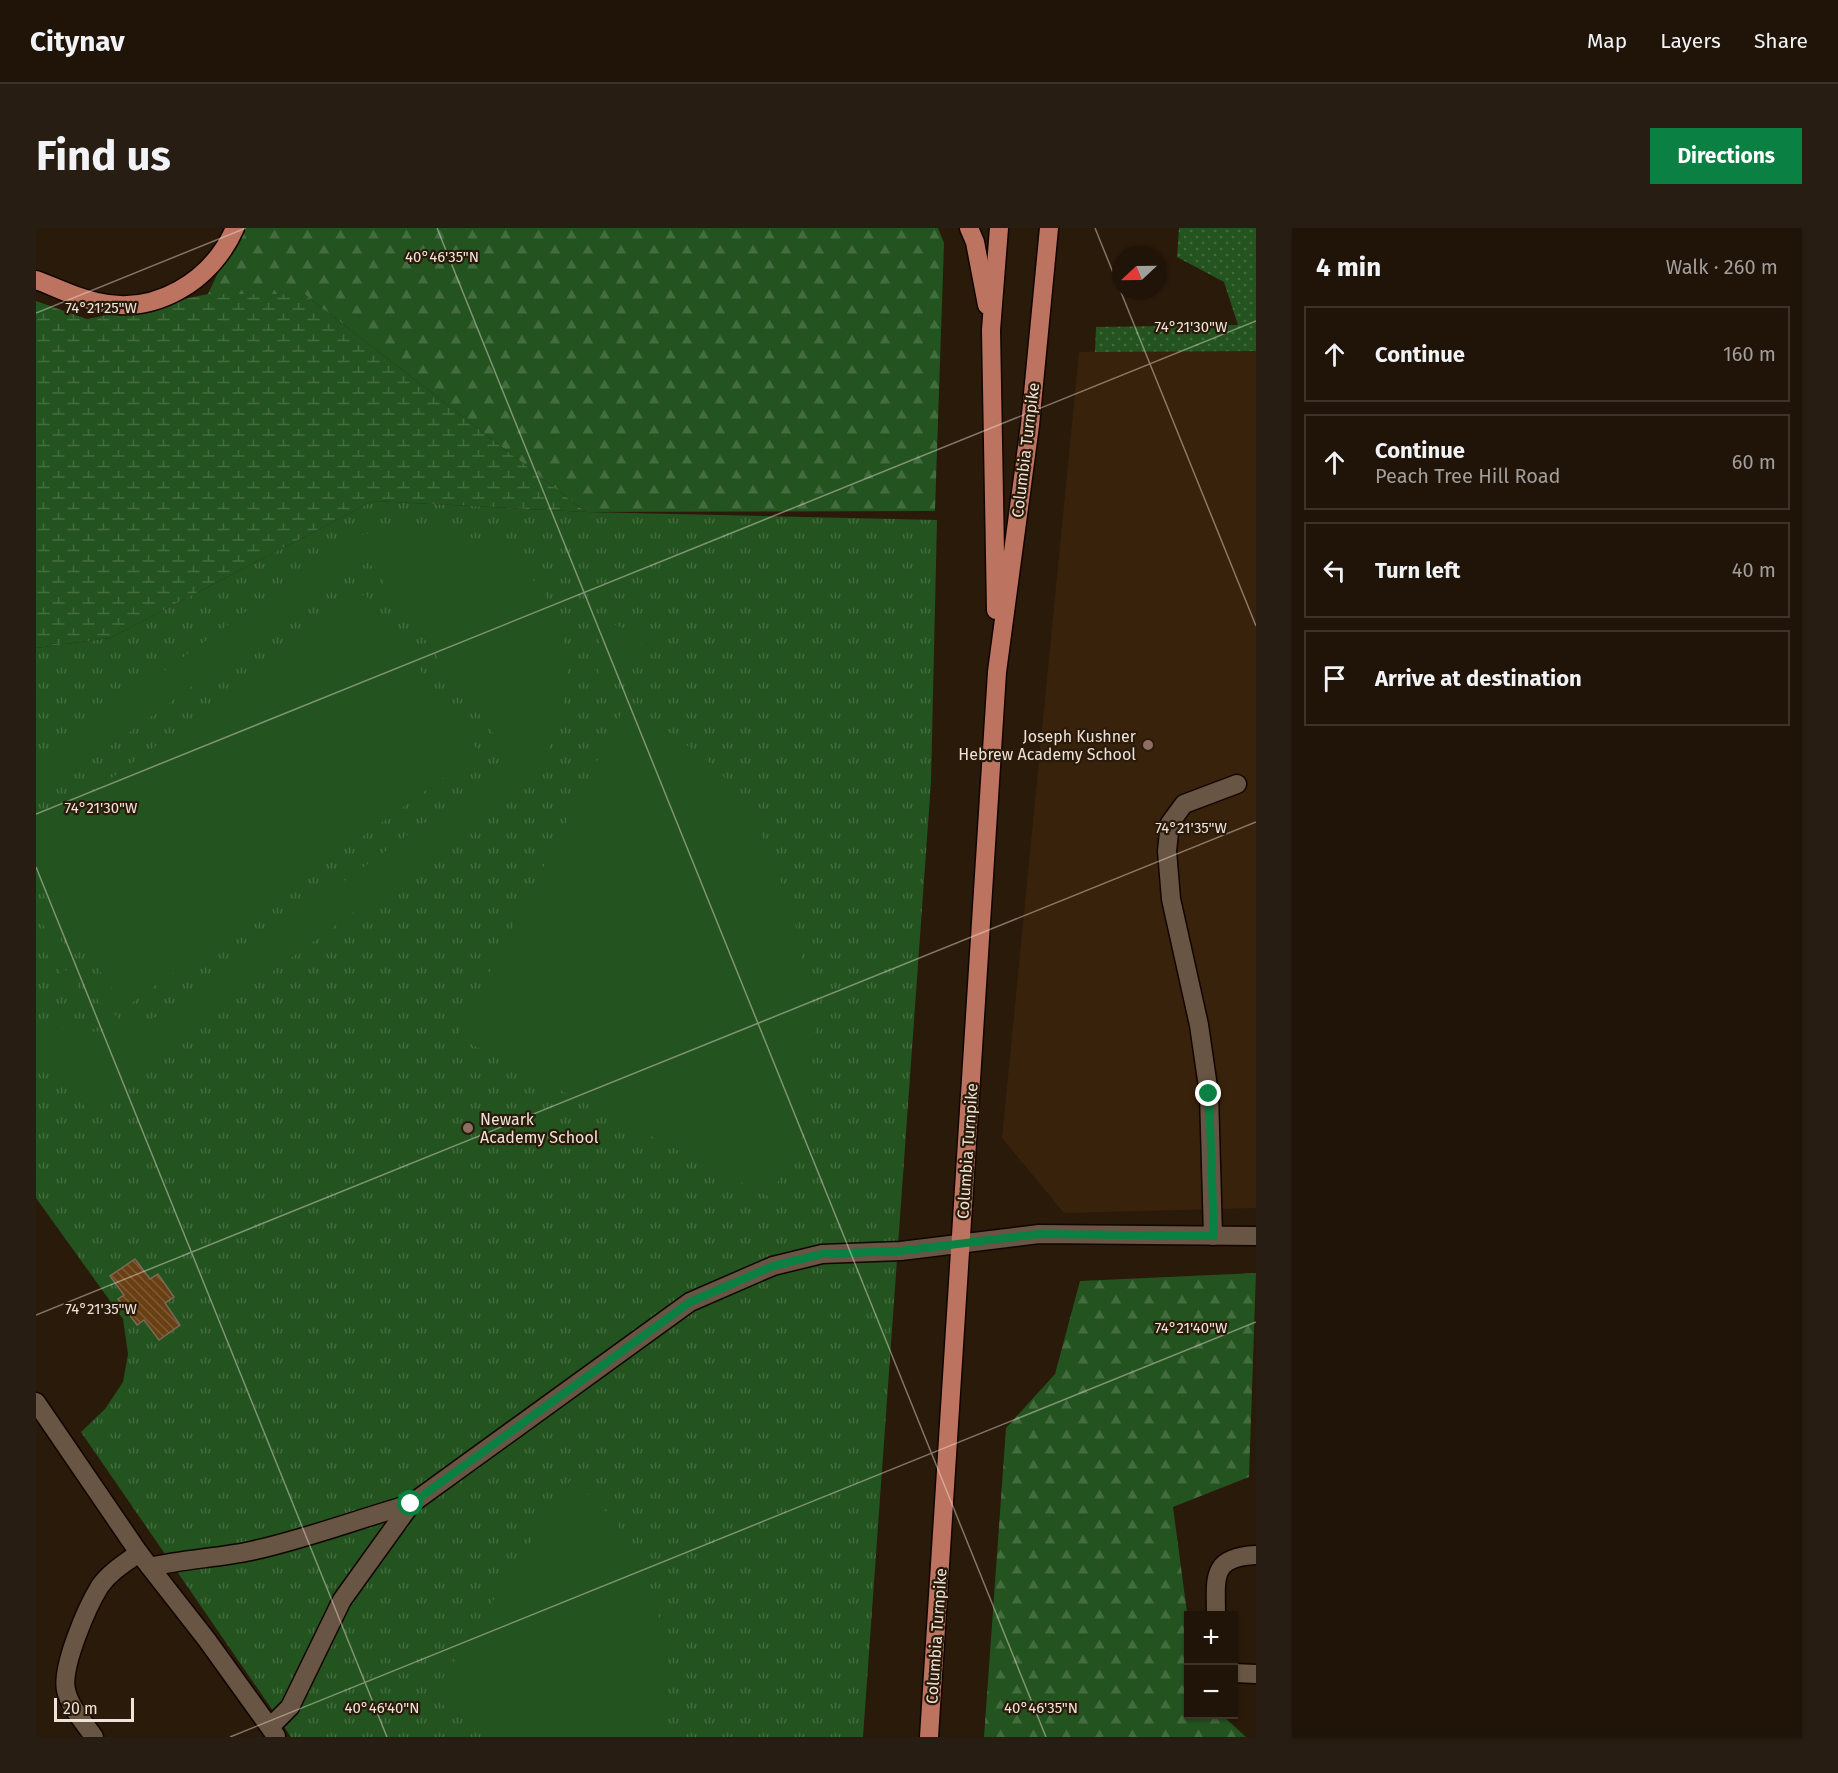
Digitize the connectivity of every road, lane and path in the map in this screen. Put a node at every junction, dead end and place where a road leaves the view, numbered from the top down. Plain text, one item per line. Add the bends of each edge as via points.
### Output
1 (235, 228) edge
2 (969, 228) edge
3 (999, 228) edge
4 (1049, 228) edge
5 (36, 280) edge
6 (991, 330) junction
7 (997, 672) junction
8 (1237, 784) dead end
9 (1214, 1236) junction
10 (1256, 1236) edge
11 (961, 1243) junction
12 (36, 1402) edge
13 (411, 1504) junction
14 (1256, 1554) edge
15 (144, 1560) junction
16 (1216, 1611) edge
17 (1238, 1673) edge
18 (1256, 1674) edge
19 (273, 1732) edge
20 (94, 1737) edge
21 (929, 1737) edge

1 - 5 main road via 214,263 196,280 149,302 97,302
2 - 6 main road
3 - 6 main road, Columbia Turnpike
4 - 7 main road, Columbia Turnpike via 1030,424
6 - 7 main road, Columbia Turnpike
7 - 11 main road, Columbia Turnpike
8 - 9 street via 1184,804 1170,823 1167,851 1171,898 1209,1094
9 - 10 street
9 - 11 street via 1039,1234
11 - 13 street via 901,1251 822,1254 731,1282 690,1302
11 - 21 main road, Columbia Turnpike
12 - 15 street
13 - 15 street via 249,1552
13 - 19 street via 342,1600 290,1707
14 - 16 street via 1227,1559 1219,1568 1215,1579
15 - 19 street
15 - 20 street via 111,1573 100,1587 67,1661 64,1676 70,1703
17 - 18 street

